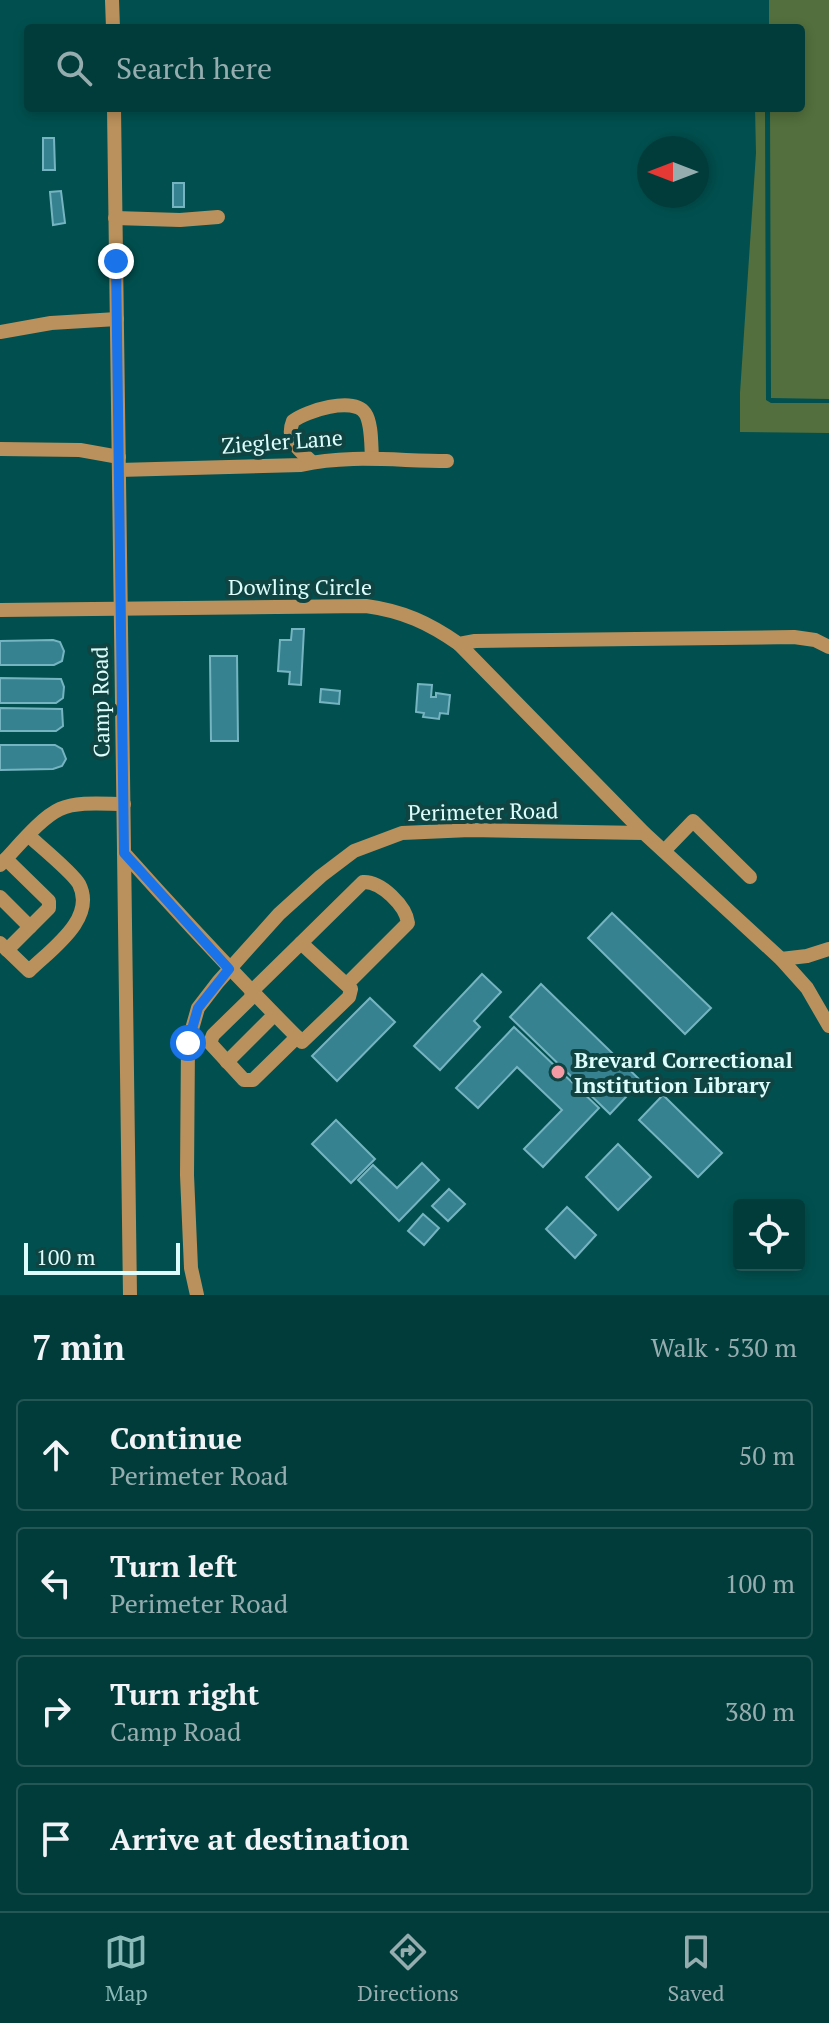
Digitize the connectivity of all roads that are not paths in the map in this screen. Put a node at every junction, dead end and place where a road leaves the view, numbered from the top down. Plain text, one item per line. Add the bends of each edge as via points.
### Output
1 (112, 0) edge
2 (113, 24) edge
3 (114, 112) edge
4 (218, 217) dead end
5 (115, 218) junction
6 (117, 319) junction
7 (0, 332) edge
8 (0, 449) edge
9 (372, 458) junction
10 (447, 461) dead end
11 (312, 462) junction
12 (119, 463) junction
13 (121, 609) junction
14 (0, 610) edge
15 (459, 644) junction
16 (829, 647) edge
17 (124, 804) junction
18 (644, 833) junction
19 (29, 836) junction
20 (664, 851) junction
21 (124, 853) junction
22 (3, 862) edge
23 (750, 877) dead end
24 (0, 897) edge
25 (30, 927) junction
26 (301, 943) junction
27 (4, 947) edge
28 (829, 949) edge
29 (781, 959) junction
30 (229, 969) junction
31 (347, 984) junction
32 (253, 993) junction
33 (274, 1015) junction
34 (829, 1026) edge
35 (297, 1037) junction
36 (227, 1062) junction
37 (130, 1295) edge
38 (197, 1295) edge

1 - 2 street
3 - 5 street, Camp Road
4 - 5 street
5 - 6 street, Camp Road
6 - 7 street
6 - 12 street, Camp Road
8 - 12 street, Ziegler Lane via 80,450
9 - 10 street, Ziegler Lane
9 - 11 street, Ziegler Lane
9 - 11 street via 367,415 342,406 315,409 293,421 291,440
11 - 12 street, Ziegler Lane
12 - 13 street, Camp Road
13 - 14 street, Dowling Circle
13 - 15 street, Dowling Circle via 366,606 417,618
13 - 17 street, Camp Road
15 - 16 street via 794,637
15 - 18 street, Dowling Circle
17 - 19 street via 60,809
17 - 21 street, Camp Road
18 - 20 street, Dowling Circle
18 - 30 street, Perimeter Road via 402,833 354,851 321,876
19 - 22 street
19 - 27 street via 79,884 82,912 29,971
20 - 23 street via 693,821
20 - 29 street, Dowling Circle
21 - 30 street
21 - 37 street, Camp Road
22 - 25 street via 49,901 49,908
24 - 25 street
25 - 27 street
26 - 31 street
26 - 31 street via 363,882 387,893 407,913 408,923
26 - 32 street
28 - 29 street
29 - 34 street via 807,988
30 - 32 street
30 - 38 street, Perimeter Road via 198,1008 188,1043 187,1175
31 - 35 street via 349,997 302,1042
32 - 33 street
32 - 36 street via 211,1039
33 - 35 street
33 - 36 street
35 - 36 street via 250,1081

